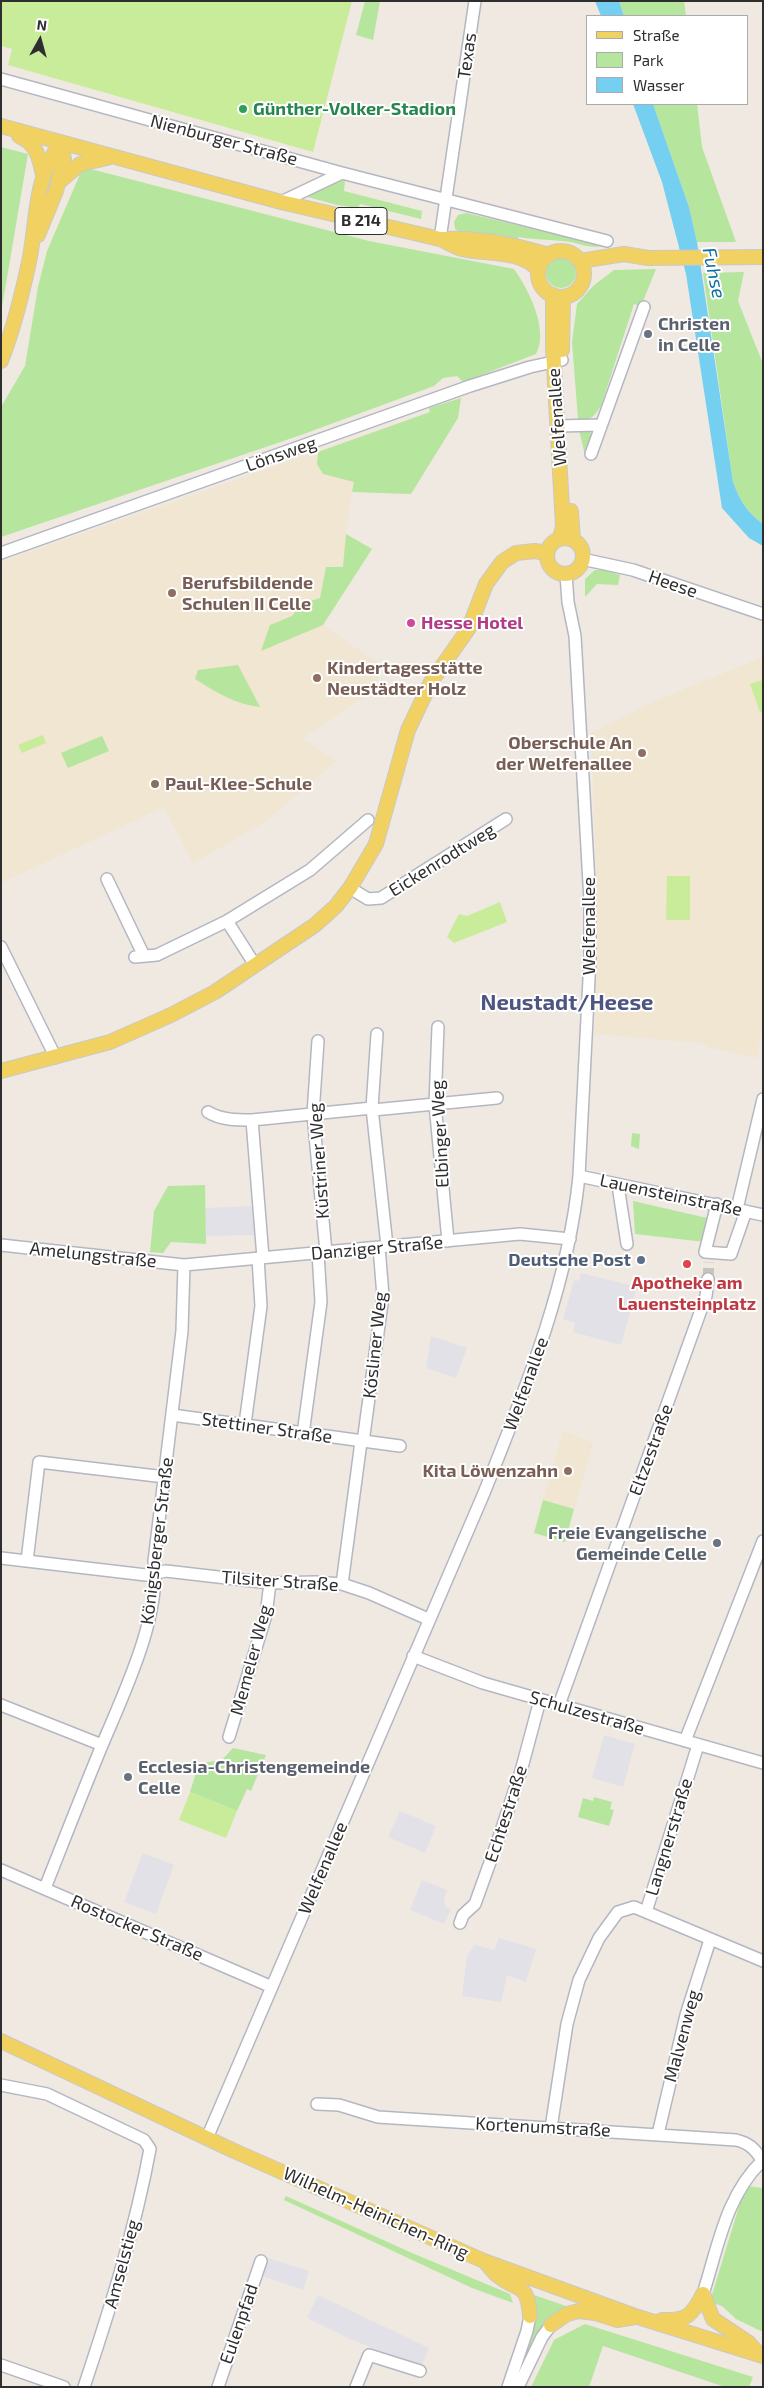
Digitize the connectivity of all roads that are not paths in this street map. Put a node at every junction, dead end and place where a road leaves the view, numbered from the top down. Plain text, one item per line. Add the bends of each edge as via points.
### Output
1 (475, 1) edge
2 (1, 78) edge
3 (1, 127) edge
4 (61, 143) junction
5 (113, 157) junction
6 (342, 173) junction
7 (43, 175) junction
8 (58, 183) junction
9 (447, 201) junction
10 (281, 202) junction
11 (440, 239) junction
12 (607, 241) dead end
13 (30, 254) junction
14 (549, 255) junction
15 (763, 257) edge
16 (648, 258) junction
17 (580, 260) junction
18 (539, 270) junction
19 (584, 277) junction
20 (558, 296) junction
21 (644, 307) dead end
22 (558, 360) junction
23 (1, 361) edge
24 (601, 425) junction
25 (561, 426) junction
26 (591, 454) dead end
27 (566, 540) junction
28 (1, 552) edge
29 (547, 553) junction
30 (582, 559) junction
31 (566, 574) junction
32 (763, 614) edge
33 (506, 819) dead end
34 (368, 820) dead end
35 (107, 879) dead end
36 (350, 888) junction
37 (227, 921) junction
38 (2, 952) edge
39 (255, 965) junction
40 (438, 1027) dead end
41 (377, 1034) dead end
42 (318, 1041) dead end
43 (54, 1058) junction
44 (1, 1071) edge
45 (497, 1098) dead end
46 (763, 1099) edge
47 (435, 1104) junction
48 (373, 1109) junction
49 (208, 1112) dead end
50 (313, 1114) junction
51 (252, 1120) junction
52 (578, 1176) junction
53 (620, 1185) junction
54 (717, 1204) junction
55 (742, 1210) junction
56 (763, 1215) edge
57 (570, 1238) junction
58 (448, 1242) junction
59 (627, 1244) dead end
60 (1, 1245) edge
61 (383, 1247) junction
62 (322, 1252) junction
63 (260, 1258) junction
64 (184, 1265) junction
65 (708, 1279) tunnel mouth
66 (172, 1415) junction
67 (245, 1424) junction
68 (303, 1434) junction
69 (362, 1442) junction
70 (400, 1446) dead end
71 (165, 1477) junction
72 (763, 1541) edge
73 (1, 1558) edge
74 (27, 1561) junction
75 (156, 1573) junction
76 (270, 1583) junction
77 (342, 1584) junction
78 (428, 1619) junction
79 (413, 1656) junction
80 (540, 1700) junction
81 (1, 1705) edge
82 (559, 1705) junction
83 (229, 1737) dead end
84 (685, 1741) junction
85 (102, 1745) junction
86 (698, 1745) junction
87 (763, 1763) edge
88 (1, 1870) edge
89 (45, 1888) junction
90 (646, 1912) junction
91 (460, 1923) dead end
92 (710, 1940) junction
93 (763, 1962) edge
94 (272, 1987) junction
95 (1, 2041) edge
96 (1, 2085) edge
97 (317, 2104) dead end
98 (552, 2128) junction
99 (658, 2134) junction
100 (207, 2138) junction
101 (763, 2160) edge
102 (260, 2260) dead end
103 (484, 2261) junction
104 (703, 2294) junction
105 (530, 2316) joint
106 (644, 2319) junction
107 (551, 2325) joint
108 (762, 2355) edge
109 (1, 2365) edge
110 (420, 2372) dead end
111 (64, 2387) edge
112 (84, 2387) edge
113 (218, 2387) edge
114 (356, 2387) edge
115 (508, 2387) edge
116 (518, 2387) edge

1 - 9 street, Texas
2 - 6 street, Nienburger Straße
3 - 4 main road, B 214
3 - 7 main road via 25,138 38,151
4 - 5 main road, B 214
4 - 7 main road via 51,155
4 - 8 main road via 64,159
5 - 8 main road via 80,164
5 - 10 main road, B 214
6 - 9 street, Nienburger Straße
6 - 10 street
7 - 13 main road
8 - 13 main road
9 - 11 street
9 - 12 street, Nienburger Straße
10 - 11 main road, B 214
11 - 14 main road, B 214 via 471,239 523,247
11 - 18 main road, B 214 via 460,248 521,257
13 - 23 main road
14 - 17 main road, B 214 via 566,252
14 - 18 main road
15 - 16 main road, B 214
16 - 17 main road, B 214 via 624,254
16 - 19 main road, B 214 via 604,264
17 - 19 main road
18 - 20 main road via 543,288
19 - 20 main road, B 214 via 577,291
20 - 22 main road, Welfenallee
21 - 24 street
22 - 25 main road, Welfenallee
22 - 28 street, Lönsweg via 470,386
24 - 25 street
24 - 26 street
25 - 27 main road, Welfenallee
27 - 29 main road via 551,544
27 - 30 main road, Welfenallee via 580,547
29 - 31 main road via 553,569
29 - 36 main road via 516,553 502,562 486,584 469,628 419,704 408,730 376,844
30 - 31 main road via 578,568
30 - 32 street, Heese via 633,570
31 - 52 street, Welfenallee via 575,636 590,901 590,959
33 - 36 street, Eickenrodtweg via 381,898 368,899
34 - 37 street via 310,870
35 - 37 street via 139,956 157,955
36 - 39 main road via 336,906 314,925
37 - 39 street
38 - 43 street
39 - 43 main road via 201,1000 155,1023 110,1042
40 - 47 street, Elbinger Weg
41 - 48 street, Kösliner Weg
42 - 50 street, Küstriner Weg
43 - 44 main road
45 - 47 street
46 - 55 street
47 - 48 street
47 - 58 street, Elbinger Weg
48 - 50 street
48 - 61 street, Kösliner Weg
49 - 51 street via 234,1120
50 - 51 street
50 - 62 street, Küstriner Weg
51 - 63 street
52 - 53 street, Lauensteinstraße
52 - 57 street, Welfenallee
53 - 54 street, Lauensteinstraße
53 - 59 street
54 - 55 street, Lauensteinstraße
54 - 55 street via 707,1257 731,1254
55 - 56 street, Lauensteinstraße
57 - 58 street, Danziger Straße via 520,1234
57 - 78 street, Welfenallee via 554,1302 521,1401
58 - 61 street, Danziger Straße
60 - 64 street, Amelungstraße
61 - 62 street, Danziger Straße
61 - 69 street, Kösliner Weg via 383,1296
62 - 63 street, Danziger Straße
62 - 68 street, Küstriner Weg via 322,1302
63 - 64 street, Danziger Straße
63 - 67 street via 261,1306
64 - 66 street, Königsberger Straße via 182,1331
65 - 82 street, Eltzestraße via 706,1296
66 - 67 street, Stettiner Straße
66 - 71 street, Königsberger Straße
67 - 68 street, Stettiner Straße
68 - 69 street, Stettiner Straße
69 - 70 street, Stettiner Straße
69 - 77 street
71 - 74 street via 39,1462
71 - 75 street, Königsberger Straße via 154,1561
72 - 84 street
73 - 74 street, Tilsiter Straße
74 - 75 street, Tilsiter Straße via 146,1575
75 - 76 street, Tilsiter Straße via 166,1570
75 - 85 street, Königsberger Straße via 139,1655
76 - 77 street, Tilsiter Straße
76 - 83 street, Memeler Weg via 266,1615
77 - 78 street, Tilsiter Straße
78 - 79 street, Welfenallee
79 - 80 street, Schulzestraße via 483,1683
79 - 94 street, Welfenallee
80 - 82 street, Schulzestraße
80 - 91 street, Echtestraße via 498,1840 475,1904 463,1915
81 - 85 street
82 - 84 street, Schulzestraße
84 - 86 street, Schulzestraße
85 - 89 street, Königsberger Straße
86 - 87 street, Schulzestraße
86 - 90 street, Langnerstraße
88 - 89 street, Rostocker Straße
89 - 94 street, Rostocker Straße
90 - 92 street
90 - 98 street, Langnerstraße via 634,1907 618,1912 599,1938 585,1966 570,2010
92 - 93 street
92 - 99 street, Malvenweg via 683,2024
94 - 100 street, Welfenallee
95 - 100 main road, Wilhelm-Heinichen-Ring
96 - 112 street, Amselstieg via 47,2094 144,2140 150,2149 132,2232
97 - 98 street, Kortenumstraße via 339,2105 378,2117
98 - 99 street, Kortenumstraße
99 - 101 street, Kortenumstraße via 746,2142
100 - 103 main road, Wilhelm-Heinichen-Ring
101 - 104 street, Kortenumstraße via 749,2174 734,2198
102 - 113 street, Eulenpfad
103 - 105 main road via 498,2276 520,2286 529,2302
103 - 106 main road, Wilhelm-Heinichen-Ring
104 - 106 main road via 696,2309 686,2317 676,2321
104 - 108 main road via 713,2319
105 - 115 street
106 - 107 main road via 617,2320 595,2312 579,2312 567,2314
106 - 108 main road, Wilhelm-Heinichen-Ring
107 - 116 street via 542,2336
109 - 111 street
110 - 114 street via 368,2355

